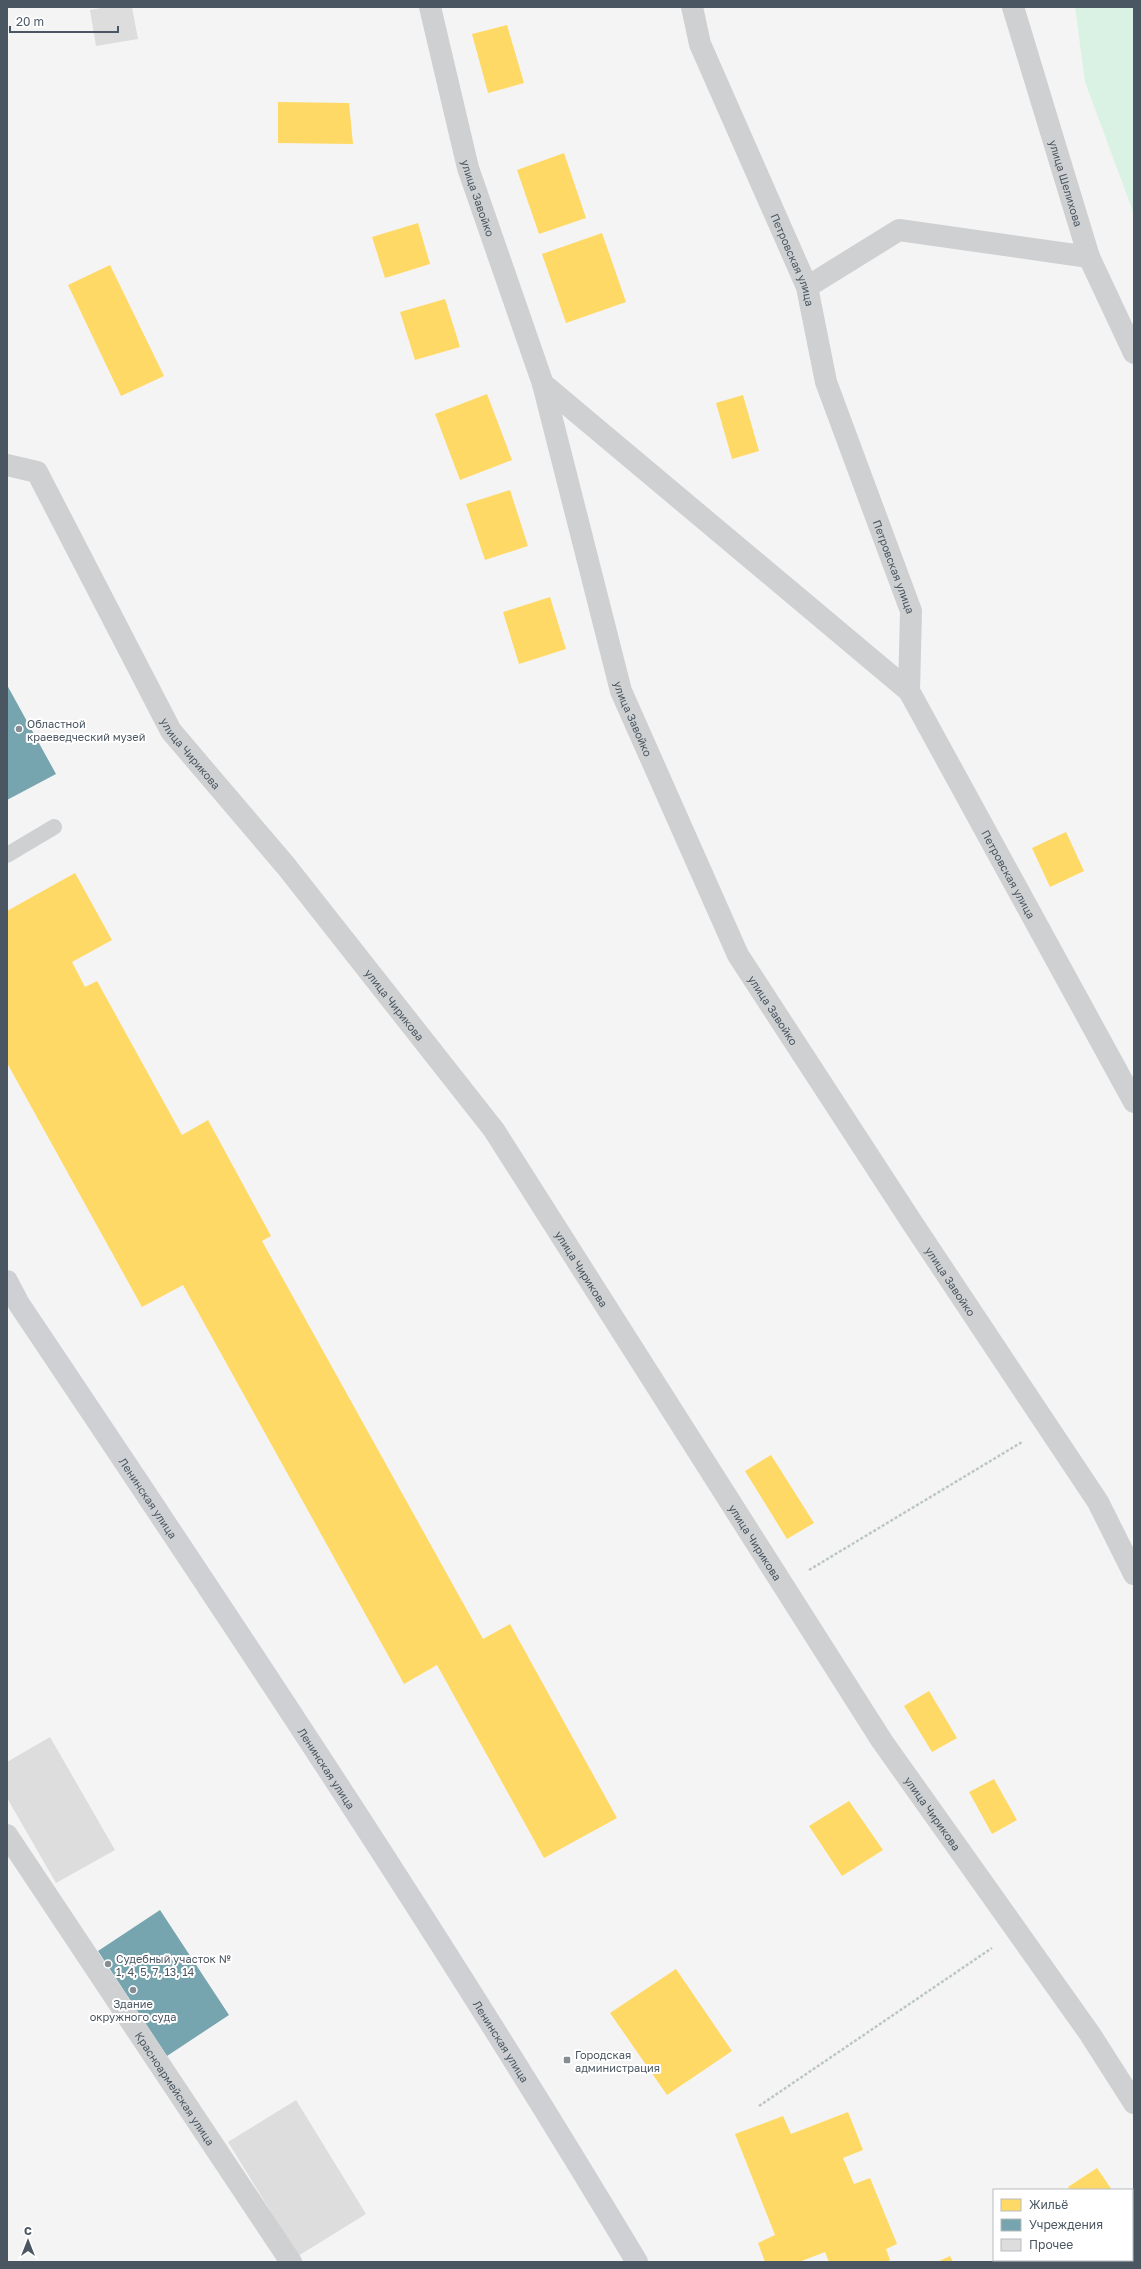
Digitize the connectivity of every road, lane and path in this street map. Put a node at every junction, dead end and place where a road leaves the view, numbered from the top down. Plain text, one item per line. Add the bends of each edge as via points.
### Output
1 (430, 7) edge
2 (692, 7) edge
3 (1014, 7) edge
4 (1088, 257) junction
5 (807, 287) junction
6 (1134, 352) edge
7 (543, 384) junction
8 (7, 465) edge
9 (909, 691) junction
10 (54, 826) dead end
11 (7, 855) edge
12 (1134, 1102) edge
13 (7, 1281) edge
14 (1048, 1426) junction
15 (1134, 1574) edge
16 (783, 1586) junction
17 (7, 1835) edge
18 (1016, 1931) junction
19 (1134, 2103) edge
20 (759, 2106) dead end
21 (291, 2262) edge
22 (638, 2262) edge

1 - 7 street, улица Завойко via 468,168
2 - 5 street, Петровская улица via 700,44
3 - 4 street, улица Шелихова
4 - 5 street via 899,230
4 - 6 street, улица Шелихова
5 - 9 street, Петровская улица via 826,382 911,611
7 - 9 street
7 - 14 street, улица Завойко via 621,691 738,955
8 - 16 street, улица Чирикова via 37,472 171,731 286,866 494,1130
9 - 12 street, Петровская улица
10 - 11 lane
13 - 22 main road, Ленинская улица via 19,1304 219,1602 446,1950
14 - 15 street, улица Завойко via 1098,1502
14 - 16 path
16 - 18 street, улица Чирикова via 882,1741
17 - 21 street, Красноармейская улица
18 - 19 street, улица Чирикова via 1090,2034
18 - 20 path

